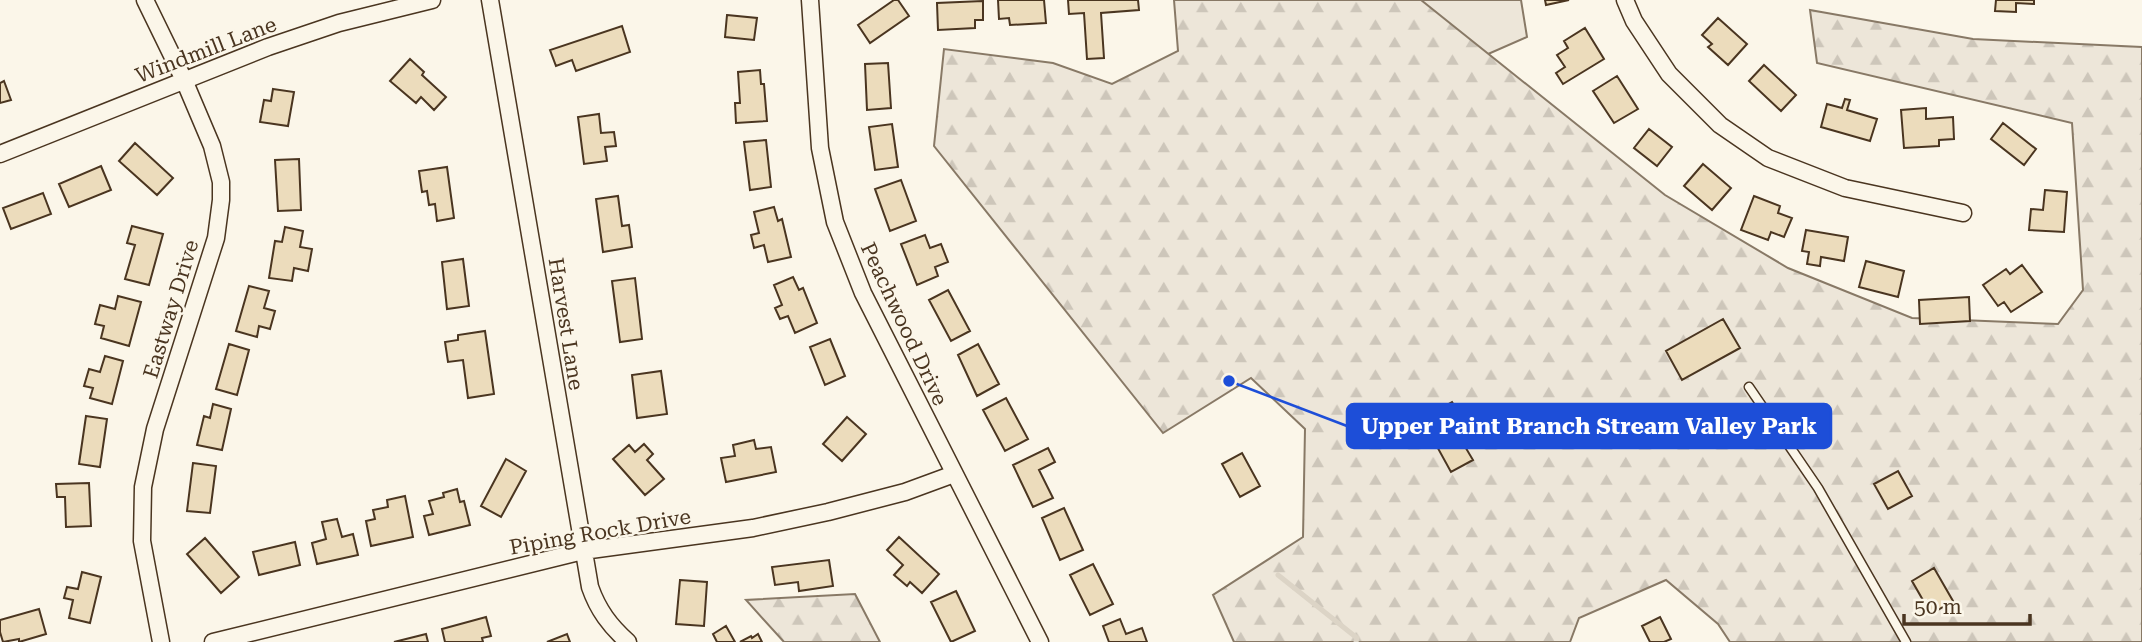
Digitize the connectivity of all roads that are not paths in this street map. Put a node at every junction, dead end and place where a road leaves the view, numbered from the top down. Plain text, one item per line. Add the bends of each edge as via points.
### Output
1 (145, 0) edge
2 (432, 0) edge
3 (491, 0) edge
4 (810, 0) edge
5 (1625, 0) edge
6 (184, 80) junction
7 (0, 154) edge
8 (1963, 213) dead end
9 (1749, 387) dead end
10 (954, 474) junction
11 (583, 551) junction
12 (161, 642) edge
13 (213, 642) edge
14 (628, 642) edge
15 (1040, 642) edge
16 (1906, 642) edge

1 - 6 street, Eastway Drive
2 - 6 street, Windmill Lane via 328,27
3 - 11 street, Harvest Lane
4 - 10 street, Peachwood Drive via 820,148 835,222 863,293
5 - 8 street via 1669,74 1720,125 1768,158 1845,188
6 - 7 street, Windmill Lane
6 - 12 street, Eastway Drive via 212,146 221,200 216,238 155,429 143,486 142,541
9 - 16 lane via 1818,488
10 - 11 street, Piping Rock Drive via 905,492 787,522
10 - 15 street, Peachwood Drive
11 - 13 street, Piping Rock Drive
11 - 14 street, Harvest Lane via 596,605

